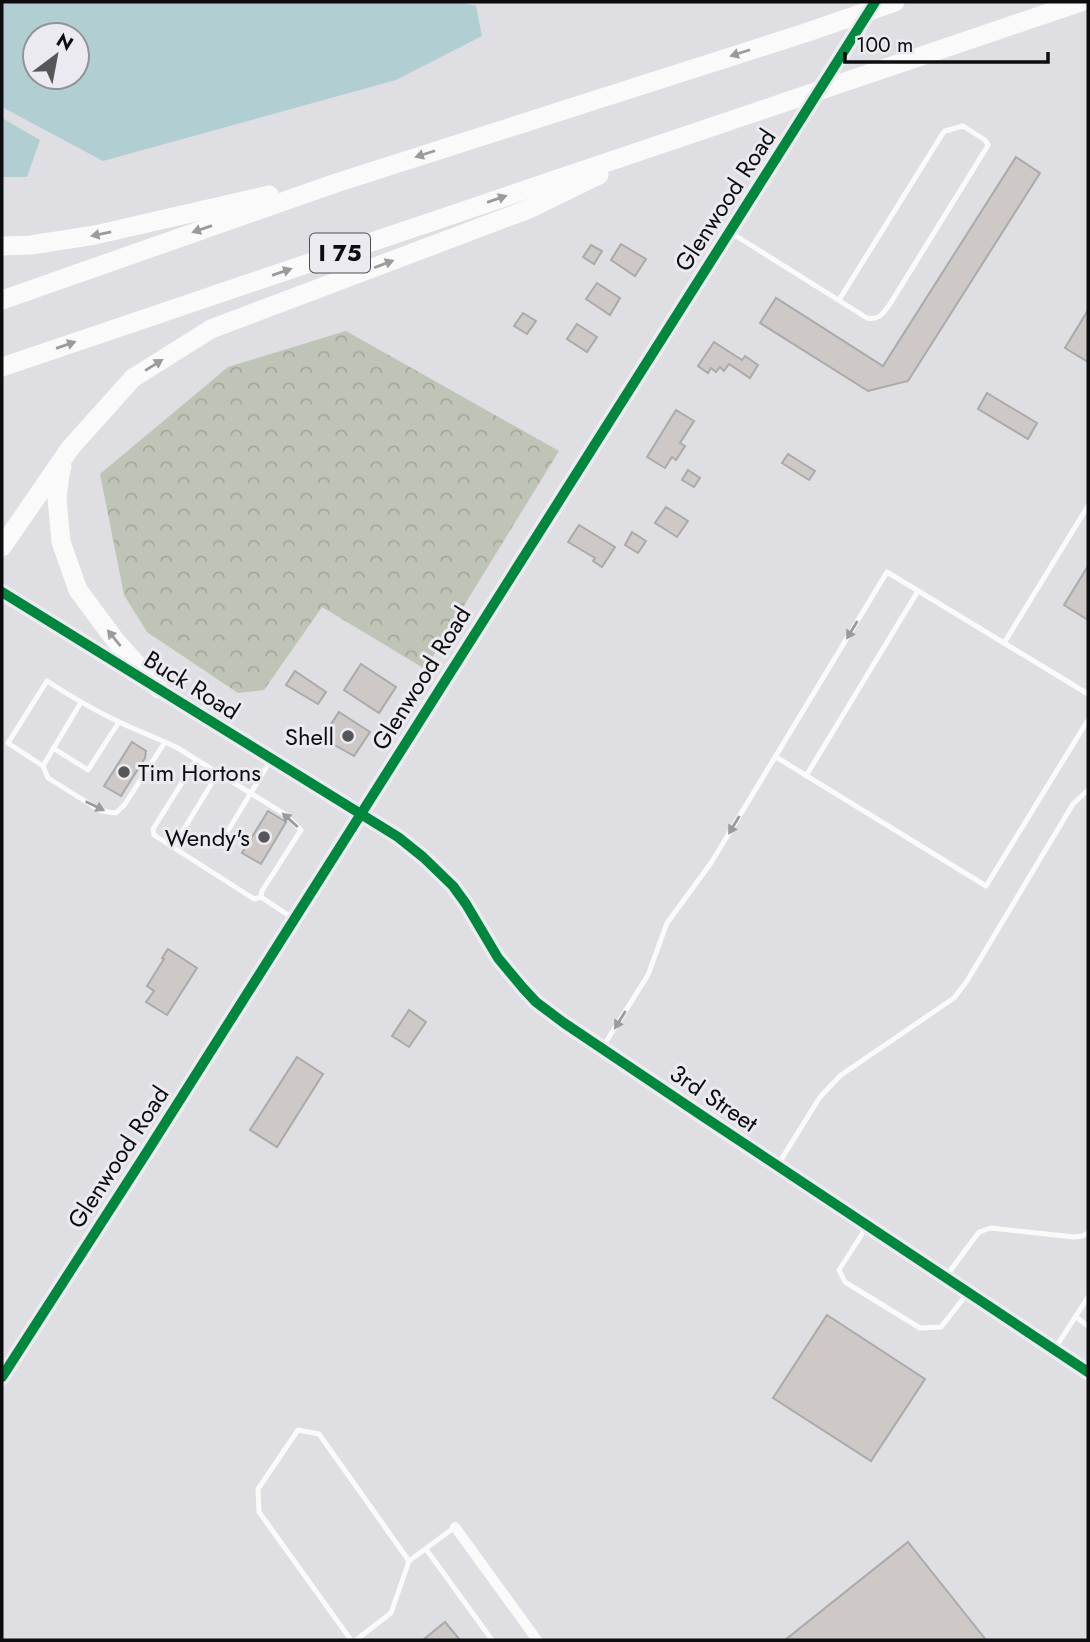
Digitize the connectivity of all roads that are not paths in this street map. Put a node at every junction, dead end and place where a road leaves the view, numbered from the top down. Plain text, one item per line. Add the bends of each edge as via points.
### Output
1 (876, 2) edge
2 (895, 2) edge
3 (1081, 2) edge
4 (679, 137) junction
5 (336, 183) junction
6 (730, 232) junction
7 (2, 246) edge
8 (2, 300) edge
9 (839, 300) junction
10 (2, 367) edge
11 (71, 447) junction
12 (1088, 506) edge
13 (2, 547) edge
14 (918, 591) junction
15 (2, 592) edge
16 (1004, 643) junction
17 (159, 689) junction
18 (1088, 694) edge
19 (81, 702) junction
20 (1088, 720) edge
21 (119, 722) junction
22 (165, 742) junction
23 (53, 748) junction
24 (776, 757) junction
25 (271, 758) junction
26 (196, 760) junction
27 (43, 766) junction
28 (218, 773) junction
29 (806, 776) junction
30 (1088, 790) edge
31 (251, 793) junction
32 (360, 814) junction
33 (220, 844) dead end
34 (173, 847) junction
35 (261, 897) junction
36 (294, 919) junction
37 (602, 1049) junction
38 (777, 1166) junction
39 (867, 1225) junction
40 (1088, 1233) edge
41 (946, 1277) junction
42 (969, 1292) junction
43 (1088, 1297) edge
44 (1076, 1317) junction
45 (1088, 1326) edge
46 (1055, 1350) junction
47 (1088, 1372) edge
48 (2, 1377) edge
49 (456, 1527) joint
50 (426, 1549) junction
51 (409, 1561) junction
52 (353, 1640) edge
53 (492, 1640) edge
54 (537, 1640) edge

1 - 6 street, Glenwood Road
2 -> 5 highway
3 - 4 highway, I 75
10 -> 4 highway, I 75
11 -> 4 highway via 133,378 211,329 529,209
5 -> 7 highway via 95,236
5 -> 8 highway
6 - 9 lane
6 - 32 street, Glenwood Road
9 - 9 lane via 867,318 883,313 987,147 985,140 962,126 943,133
11 - 13 highway
17 -> 11 highway via 78,590 61,542 57,498
12 - 16 lane
14 - 16 lane
14 -> 24 lane via 887,572
14 - 29 lane
15 - 17 street, Buck Road
16 - 18 lane
17 - 25 street, Buck Road
19 - 21 lane
19 - 23 lane
19 - 27 lane via 47,681 8,743
20 - 29 lane via 986,886
21 - 22 lane
21 - 23 lane via 88,770
22 - 26 lane
27 -> 22 lane via 48,778 101,811 116,813
23 - 27 lane
24 - 29 lane
24 -> 37 lane via 711,863 667,923 648,975
25 - 31 lane
25 - 32 street, Buck Road
26 - 28 lane
26 - 34 lane via 153,829 154,835
28 - 31 lane
28 - 34 lane
30 - 38 lane via 1073,804 965,985 954,998 841,1074 820,1097
31 - 33 lane
35 -> 31 lane via 301,830
32 - 36 street, Glenwood Road
32 - 37 street, 3rd Street via 398,837 439,871 523,988
34 - 35 lane via 254,899
35 - 36 lane
36 - 48 street, Glenwood Road
37 - 38 street, 3rd Street
38 - 39 street, 3rd Street
39 - 41 street, 3rd Street
39 - 42 lane via 839,1270 845,1282 920,1328 941,1327
40 - 41 lane via 1074,1237 991,1228 979,1232
41 - 42 street, 3rd Street
42 - 46 street, 3rd Street
43 - 44 lane
44 - 45 lane
44 - 46 lane
46 - 47 street, 3rd Street
49 - 50 lane
49 - 54 street
50 - 51 lane
50 - 53 lane
51 - 52 lane via 391,1613
51 - 52 lane via 319,1434 299,1430 258,1489 259,1512

